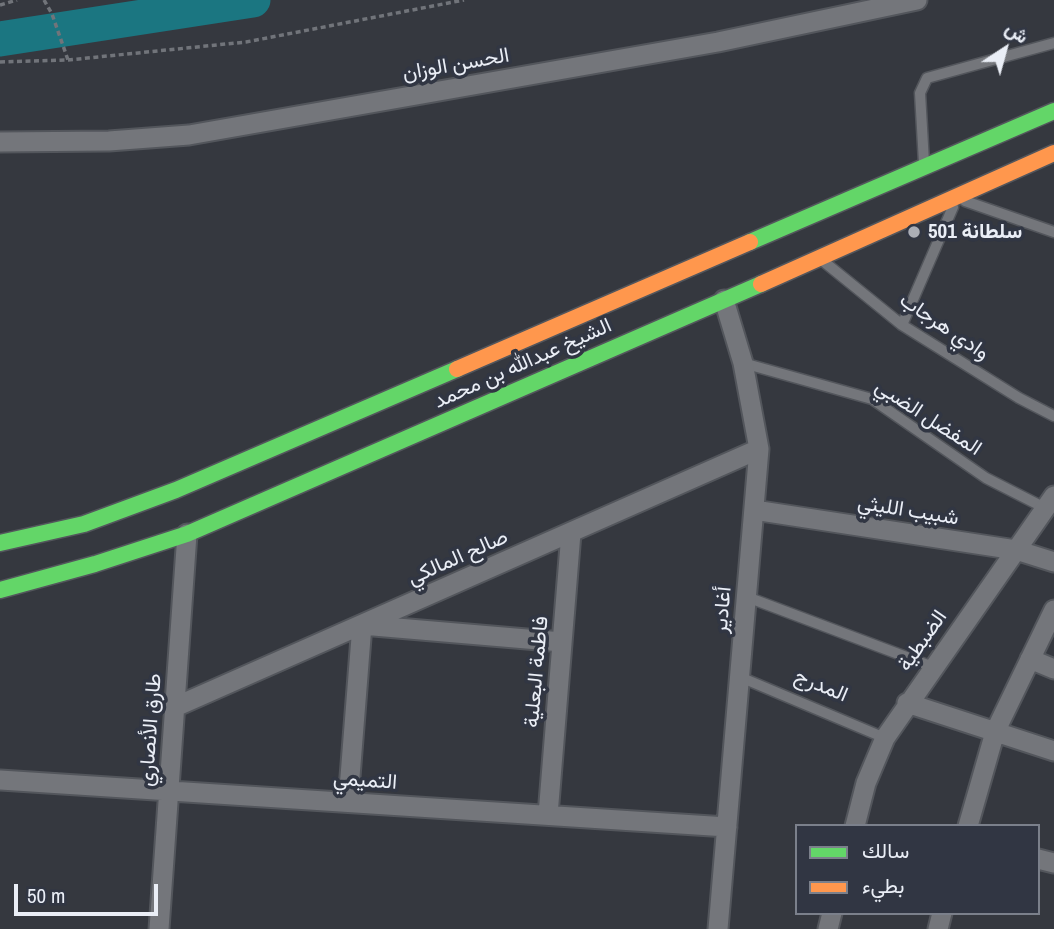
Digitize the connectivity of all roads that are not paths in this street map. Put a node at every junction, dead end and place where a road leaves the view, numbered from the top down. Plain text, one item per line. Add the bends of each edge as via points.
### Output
1 (916, 0) edge
2 (1054, 43) edge
3 (1054, 111) edge
4 (0, 142) edge
5 (1054, 153) edge
6 (924, 167) junction
7 (957, 198) junction
8 (1054, 232) edge
9 (819, 258) junction
10 (724, 300) junction
11 (902, 325) junction
12 (743, 363) junction
13 (1054, 416) edge
14 (759, 450) junction
15 (1050, 502) edge
16 (754, 510) junction
17 (571, 533) junction
18 (187, 534) junction
19 (0, 543) edge
20 (1016, 550) junction
21 (1054, 562) edge
22 (0, 590) edge
23 (747, 597) junction
24 (0, 599) edge
25 (1054, 610) edge
26 (362, 625) junction
27 (562, 642) junction
28 (1030, 659) junction
29 (933, 667) junction
30 (1054, 669) edge
31 (740, 677) junction
32 (907, 703) junction
33 (175, 707) junction
34 (995, 732) junction
35 (885, 738) junction
36 (1054, 751) edge
37 (0, 780) edge
38 (169, 790) junction
39 (348, 802) junction
40 (548, 815) junction
41 (856, 824) edge
42 (969, 824) edge
43 (727, 827) junction
44 (159, 929) edge
45 (718, 929) edge

1 - 4 street, الحسن الوزان via 718,41 189,135
2 - 6 lane via 927,78 920,93
3 - 6 main road, الشيخ عبدالله بن محمد
5 - 7 main road, الشيخ عبدالله بن محمد
6 - 19 main road, الشيخ عبدالله بن محمد via 176,489 84,524
7 - 8 lane
7 - 9 main road, الشيخ عبدالله بن محمد
7 - 11 lane
9 - 10 main road, الشيخ عبدالله بن محمد
9 - 11 lane, وادي هرجاب
10 - 12 street, أغادير
10 - 18 main road, الشيخ عبدالله بن محمد
11 - 13 lane, وادي هرجاب
12 - 14 street, أغادير
12 - 15 lane, المفضل الضبي via 872,399 986,478
14 - 16 street, أغادير
14 - 17 street, صالح المالكي
15 - 20 street, الضبطية
16 - 20 street, شبيب الليثي
16 - 23 street, أغادير
17 - 26 street, صالح المالكي
17 - 27 street, فاطمة البعلية
18 - 22 main road, الشيخ عبدالله بن محمد
18 - 33 street, طارق الأنصاري
20 - 21 street, شبيب الليثي
20 - 29 street, الضبطية
22 - 24 street
23 - 29 lane
23 - 31 street, أغادير
25 - 28 street
26 - 27 street
26 - 33 street, صالح المالكي
26 - 39 street
27 - 40 street, فاطمة البعلية
28 - 30 street
28 - 34 street
29 - 32 street, الضبطية
31 - 35 lane, المدرج
31 - 43 street, أغادير
32 - 34 street
32 - 35 street, الضبطية
33 - 38 street, طارق الأنصاري
34 - 36 street
34 - 42 street
35 - 41 street, الضبطية
37 - 38 street, التميمي
38 - 39 street, التميمي
38 - 44 street, طارق الأنصاري
39 - 40 street, التميمي
40 - 43 street, التميمي
43 - 45 street, أغادير

